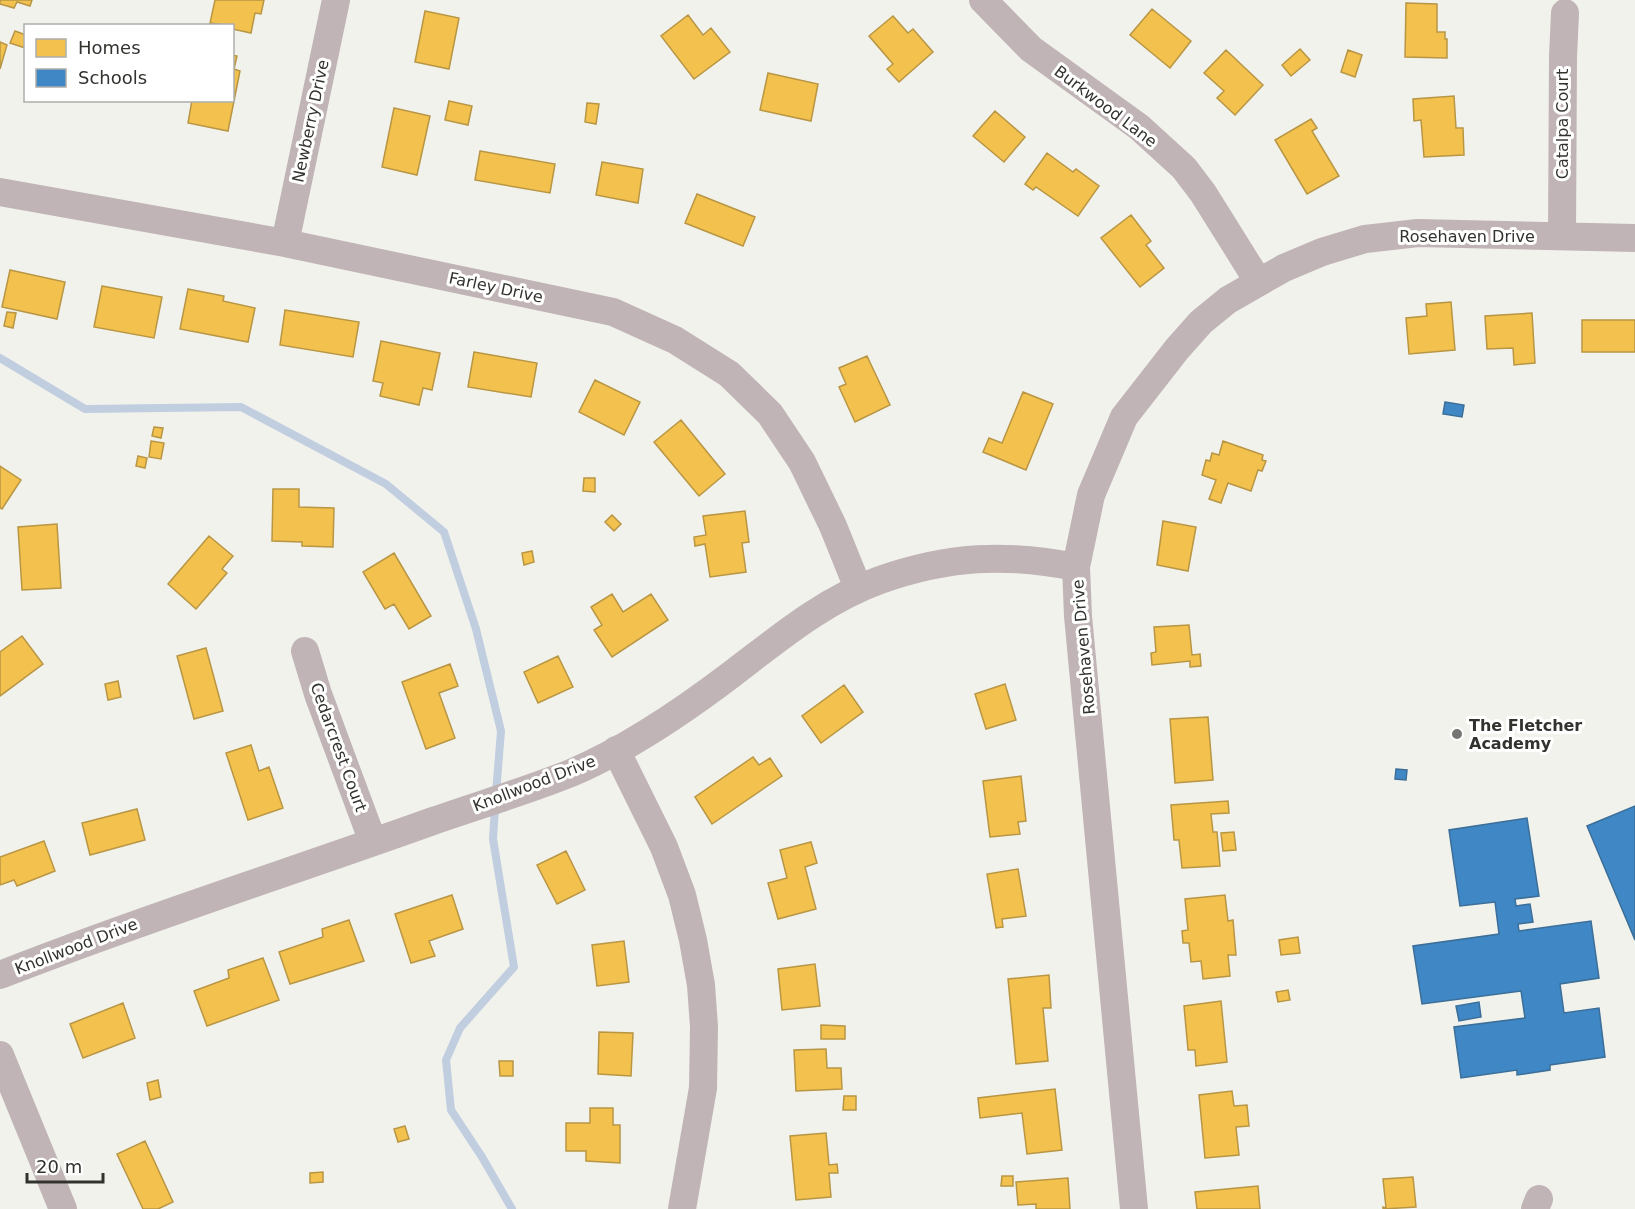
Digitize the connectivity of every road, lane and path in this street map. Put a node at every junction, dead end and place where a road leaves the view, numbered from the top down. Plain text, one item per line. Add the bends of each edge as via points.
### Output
1 (336, 0) edge
2 (983, 0) edge
3 (1565, 13) dead end
4 (0, 192) edge
5 (1562, 236) junction
6 (1635, 237) edge
7 (285, 243) junction
8 (1258, 281) junction
9 (1076, 567) junction
10 (858, 588) junction
11 (305, 651) dead end
12 (616, 750) junction
13 (373, 842) junction
14 (0, 975) edge
15 (0, 1055) edge
16 (63, 1209) edge
17 (682, 1209) edge
18 (1134, 1209) edge

1 - 7 street, Newberry Drive
2 - 8 street, Burkwood Lane via 1031,49 1139,127 1184,168
3 - 5 street, Catalpa Court
4 - 7 street, Farley Drive
5 - 6 street, Rosehaven Drive
5 - 8 street, Rosehaven Drive via 1418,233 1365,239 1322,252
7 - 10 street, Farley Drive via 613,312 675,340 729,374 770,414 802,462
8 - 9 street, Rosehaven Drive via 1201,322 1124,417 1092,495
9 - 10 street, Knollwood Drive via 975,558 930,564
9 - 18 street, Rosehaven Drive
10 - 12 street, Knollwood Drive
11 - 13 street, Cedarcrest Court
12 - 13 street, Knollwood Drive via 571,772
12 - 17 street via 664,847 682,895 701,985 703,1088
13 - 14 street, Knollwood Drive
15 - 16 street

